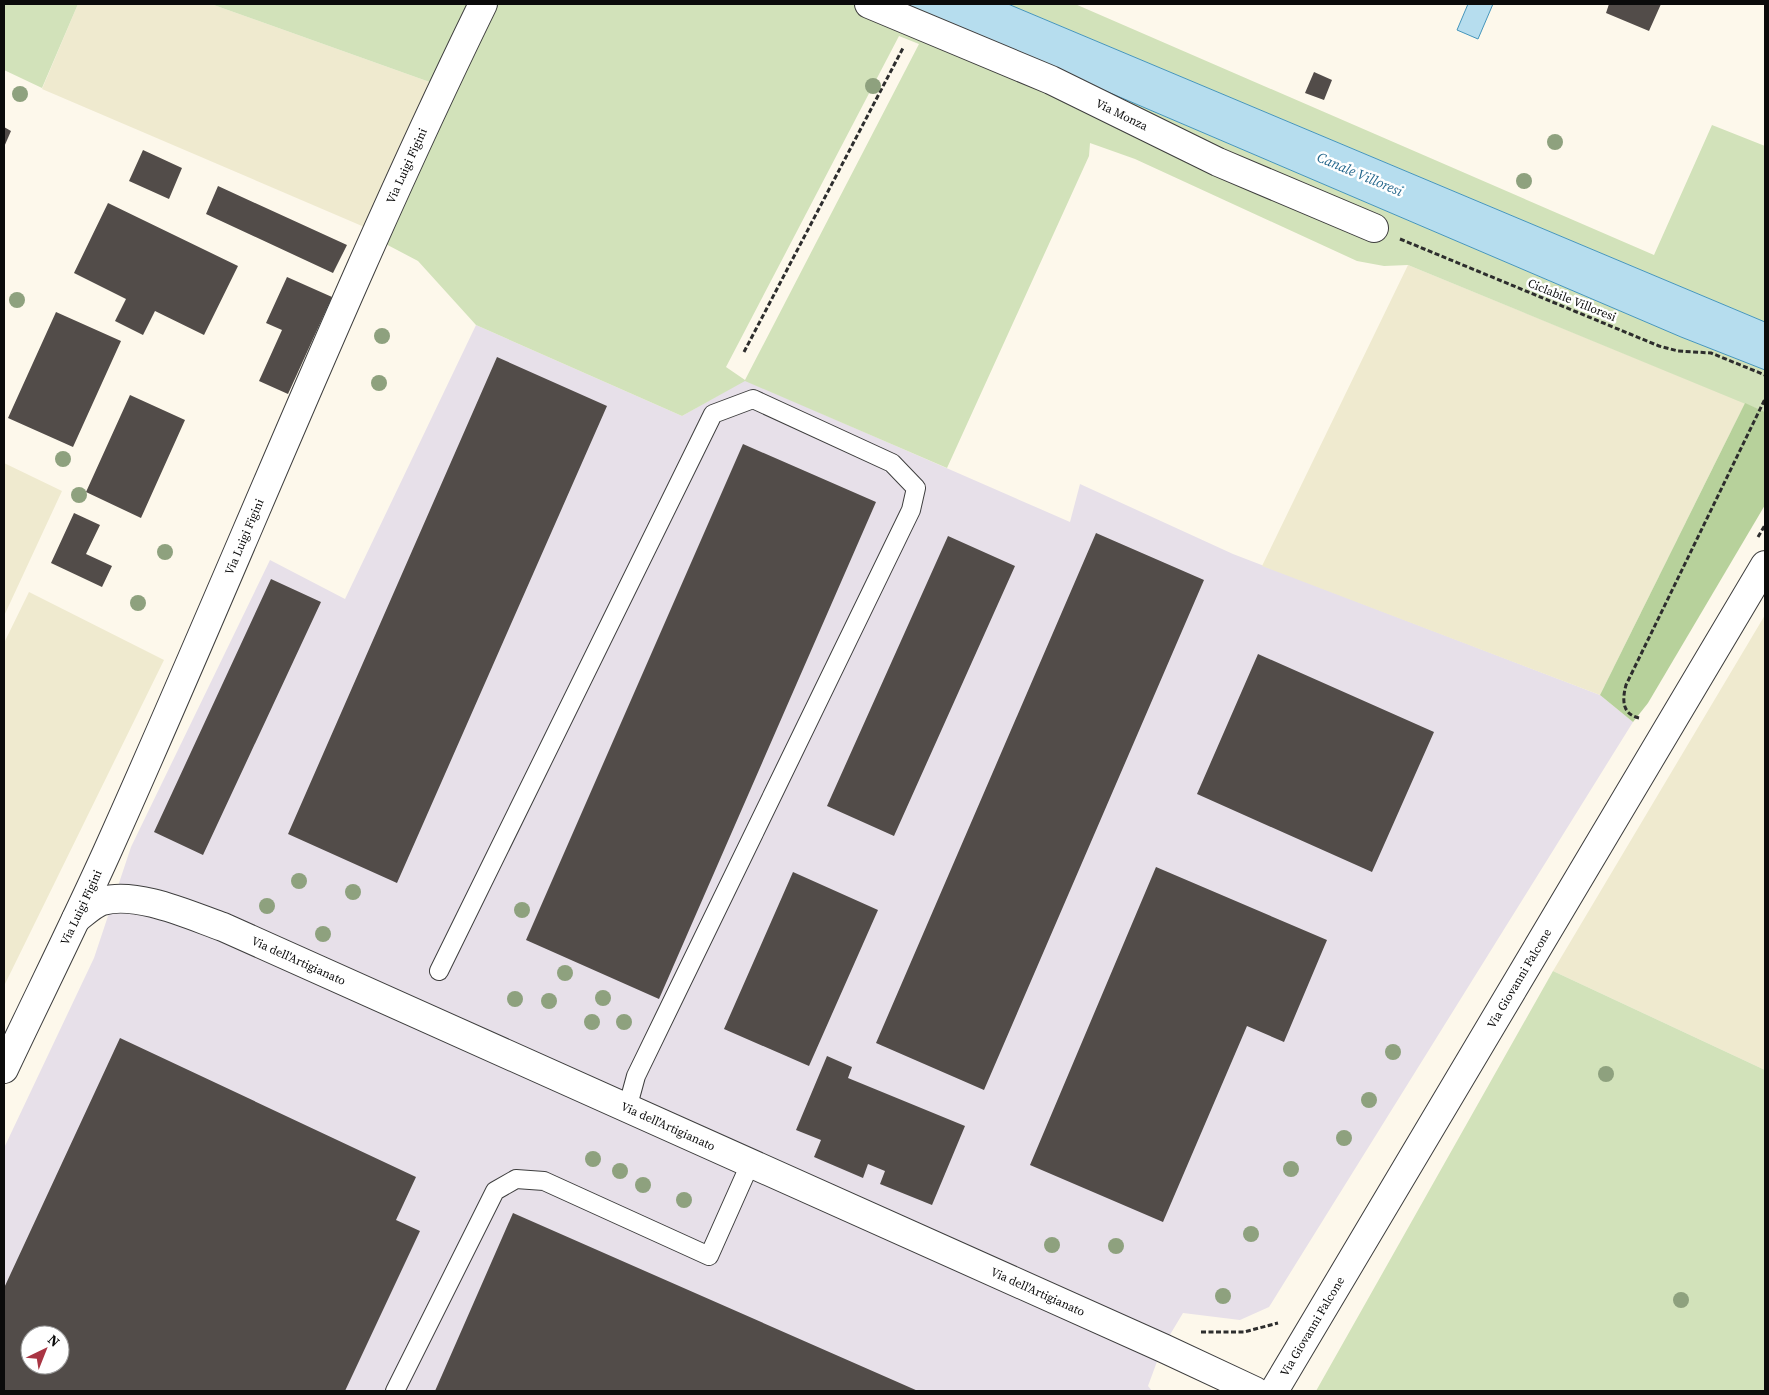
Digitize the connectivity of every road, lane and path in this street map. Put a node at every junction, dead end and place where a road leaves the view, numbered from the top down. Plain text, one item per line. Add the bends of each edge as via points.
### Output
1 (483, 4) edge
2 (869, 4) edge
3 (916, 23) junction
4 (1374, 228) joint
5 (744, 352) dead end
6 (1765, 375) edge
7 (1765, 400) edge
8 (1765, 565) edge
9 (1646, 718) dead end
10 (76, 918) junction
11 (439, 971) dead end
12 (4, 1070) edge
13 (627, 1109) junction
14 (750, 1164) junction
15 (1282, 1317) dead end
16 (1181, 1357) junction
17 (395, 1391) edge
18 (1255, 1391) edge
19 (1274, 1391) edge

1 - 10 street, Via Luigi Figini via 366,254
2 - 3 street, Via Monza
3 - 4 street, Via Monza via 1050,80 1218,162
3 - 5 path
4 - 6 path, Ciclabile Villoresi via 1659,346 1711,353
7 - 9 path via 1626,686 1623,696 1625,709 1630,715
8 - 19 street, Via Giovanni Falcone
10 - 12 street, Via Luigi Figini
10 - 13 street, Via dell'Artigianato via 100,901 124,898 172,908 223,927
11 - 13 lane via 713,414 753,399 892,463 916,488 911,510 636,1076
13 - 14 street, Via dell'Artigianato
14 - 16 street, Via dell'Artigianato
14 - 17 lane via 709,1256 544,1181 516,1179 495,1191
15 - 16 path via 1278,1324 1244,1332 1193,1332
16 - 18 street, Via dell'Artigianato

